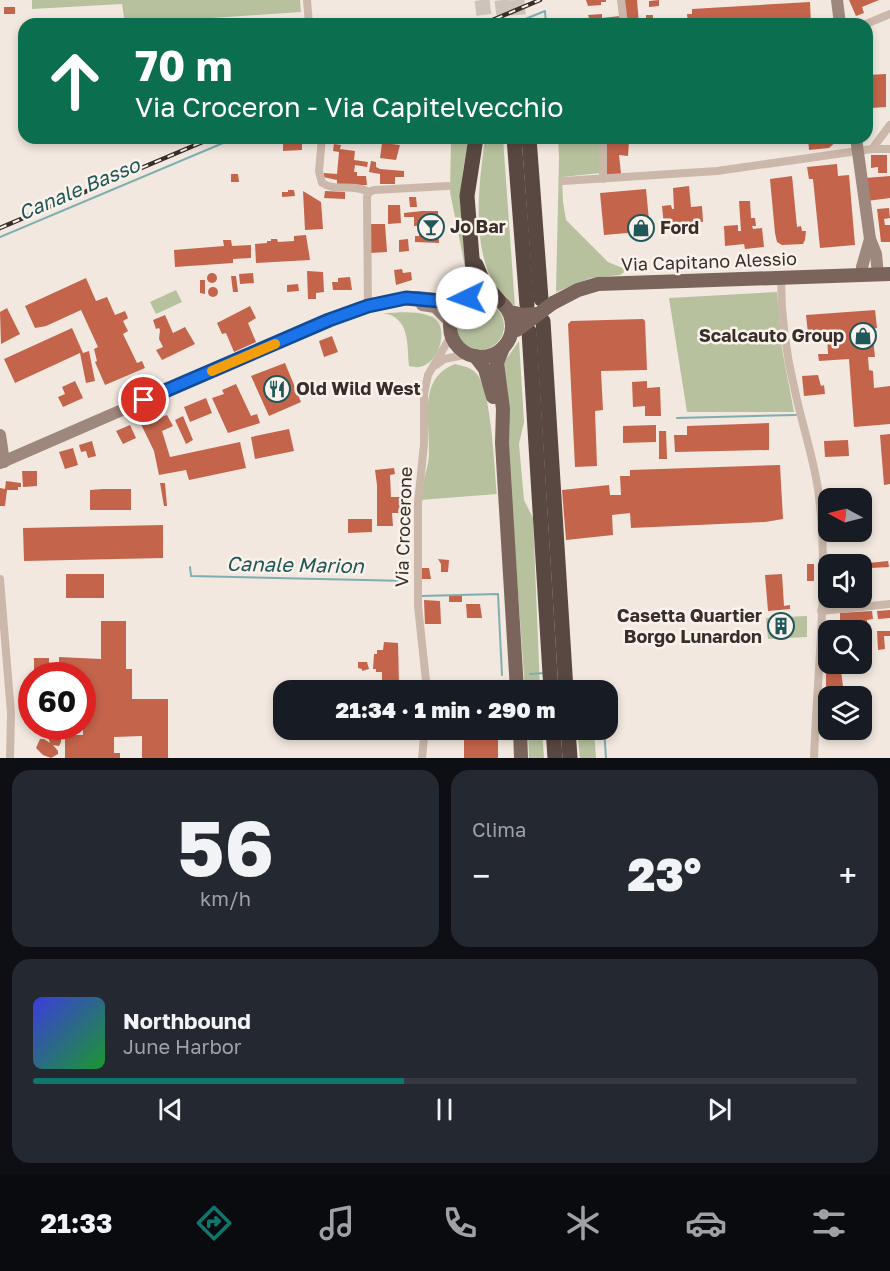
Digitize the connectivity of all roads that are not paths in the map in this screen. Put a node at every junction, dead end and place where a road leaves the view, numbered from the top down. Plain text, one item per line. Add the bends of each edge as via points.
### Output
1 (307, 0) edge
2 (621, 0) edge
3 (837, 0) edge
4 (890, 14) edge
5 (308, 18) edge
6 (623, 18) edge
7 (839, 18) edge
8 (873, 21) edge
9 (890, 125) edge
10 (321, 144) edge
11 (475, 144) edge
12 (514, 144) edge
13 (529, 144) edge
14 (603, 144) edge
15 (857, 144) edge
16 (872, 149) junction
17 (890, 149) edge
18 (859, 152) junction
19 (603, 179) junction
20 (563, 181) dead end
21 (448, 186) dead end
22 (369, 192) junction
23 (870, 239) junction
24 (472, 247) junction
25 (884, 274) edge
26 (863, 275) junction
27 (781, 278) junction
28 (466, 299) junction
29 (388, 302) junction
30 (368, 306) junction
31 (527, 308) junction
32 (451, 328) junction
33 (519, 332) junction
34 (503, 348) junction
35 (472, 355) junction
36 (434, 367) junction
37 (0, 435) edge
38 (502, 443) junction
39 (2, 463) edge
40 (0, 579) edge
41 (890, 604) edge
42 (821, 612) junction
43 (426, 680) edge
44 (516, 680) edge
45 (550, 680) edge
46 (565, 680) edge
47 (424, 740) edge
48 (520, 740) edge
49 (554, 740) edge
50 (569, 740) edge
51 (10, 758) edge
52 (422, 758) edge
53 (521, 758) edge
54 (555, 758) edge
55 (570, 758) edge
56 (814, 758) edge

1 - 5 street
2 - 6 street
3 - 7 main road
4 - 8 street
9 - 16 street
10 - 22 street via 322,183 327,187 359,187
11 - 24 highway via 467,196
12 - 31 highway
13 - 31 highway
14 - 19 street
15 - 18 main road
16 - 17 street
16 - 18 street
18 - 19 street via 717,171
18 - 23 main road
19 - 20 street
21 - 22 street
22 - 30 street
23 - 25 main road
23 - 26 main road
24 - 28 highway via 474,282
24 - 31 highway via 490,292
25 - 26 main road, Via Capitano Alessio
26 - 27 main road, Via Capitano Alessio
27 - 31 main road, Via Capitano Alessio via 598,284
27 - 42 street via 785,340 818,489
28 - 29 main road via 451,302 417,297
28 - 31 main road via 483,295
28 - 32 main road via 455,310
29 - 30 main road
29 - 32 main road via 435,307
30 - 39 main road
31 - 33 main road, Via Capitano Alessio, bridge
31 - 33 main road via 511,316
31 - 46 highway
32 - 35 main road via 458,346
32 - 36 street, Via Crocerone
33 - 34 main road, Via Capitano Alessio
33 - 45 highway
34 - 35 main road via 485,357
34 - 38 main road via 497,363 503,409
35 - 36 street via 444,359
35 - 38 main road via 482,363 488,378
36 - 43 street, Via Crocerone via 424,394 418,503 418,606
37 - 39 main road
38 - 44 main road
40 - 51 street via 11,713
41 - 42 street
42 - 56 street
47 - 52 street
48 - 53 main road
49 - 54 highway
50 - 55 highway

